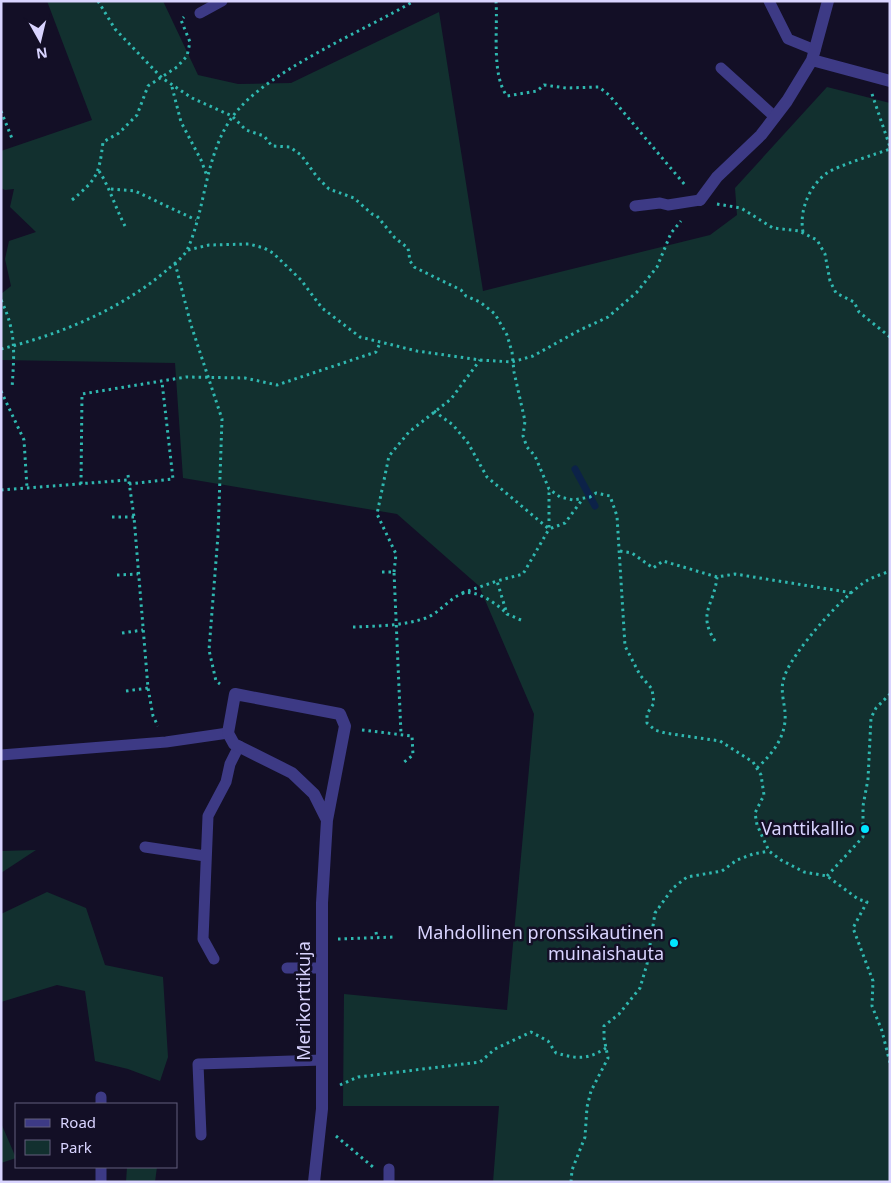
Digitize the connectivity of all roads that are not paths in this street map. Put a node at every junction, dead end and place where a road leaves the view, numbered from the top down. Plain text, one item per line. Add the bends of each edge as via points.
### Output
1 (222, 1) edge
2 (769, 1) edge
3 (828, 1) edge
4 (200, 13) road end
5 (814, 55) junction
6 (720, 68) dead end
7 (890, 81) edge
8 (774, 117) junction
9 (700, 200) joint
10 (635, 206) dead end
11 (228, 733) junction
12 (239, 746) junction
13 (1, 754) edge
14 (327, 820) junction
15 (145, 847) dead end
16 (205, 856) junction
17 (214, 959) dead end
18 (287, 968) dead end
19 (322, 968) junction
20 (322, 1060) junction
21 (201, 1135) dead end
22 (101, 1168) edge
23 (101, 1182) edge
24 (314, 1182) edge

1 - 4 lane
2 - 5 lane via 788,38
3 - 5 street
5 - 7 street
5 - 8 street
6 - 8 lane
8 - 9 street via 761,135 717,177
9 - 10 lane
11 - 12 street, Merikorttikuja via 234,744
11 - 13 lane via 166,742
11 - 14 street, Merikorttikuja via 235,694 340,714 345,726
12 - 14 street, Merikorttikuja via 292,773 314,794
12 - 16 lane via 226,782 208,816
14 - 19 street, Merikorttikuja
15 - 16 lane
16 - 17 lane via 203,939
18 - 19 lane
19 - 20 street, Merikorttikuja
20 - 21 lane via 198,1064
20 - 24 street, Merikorttikuja via 320,1143
22 - 23 lane

